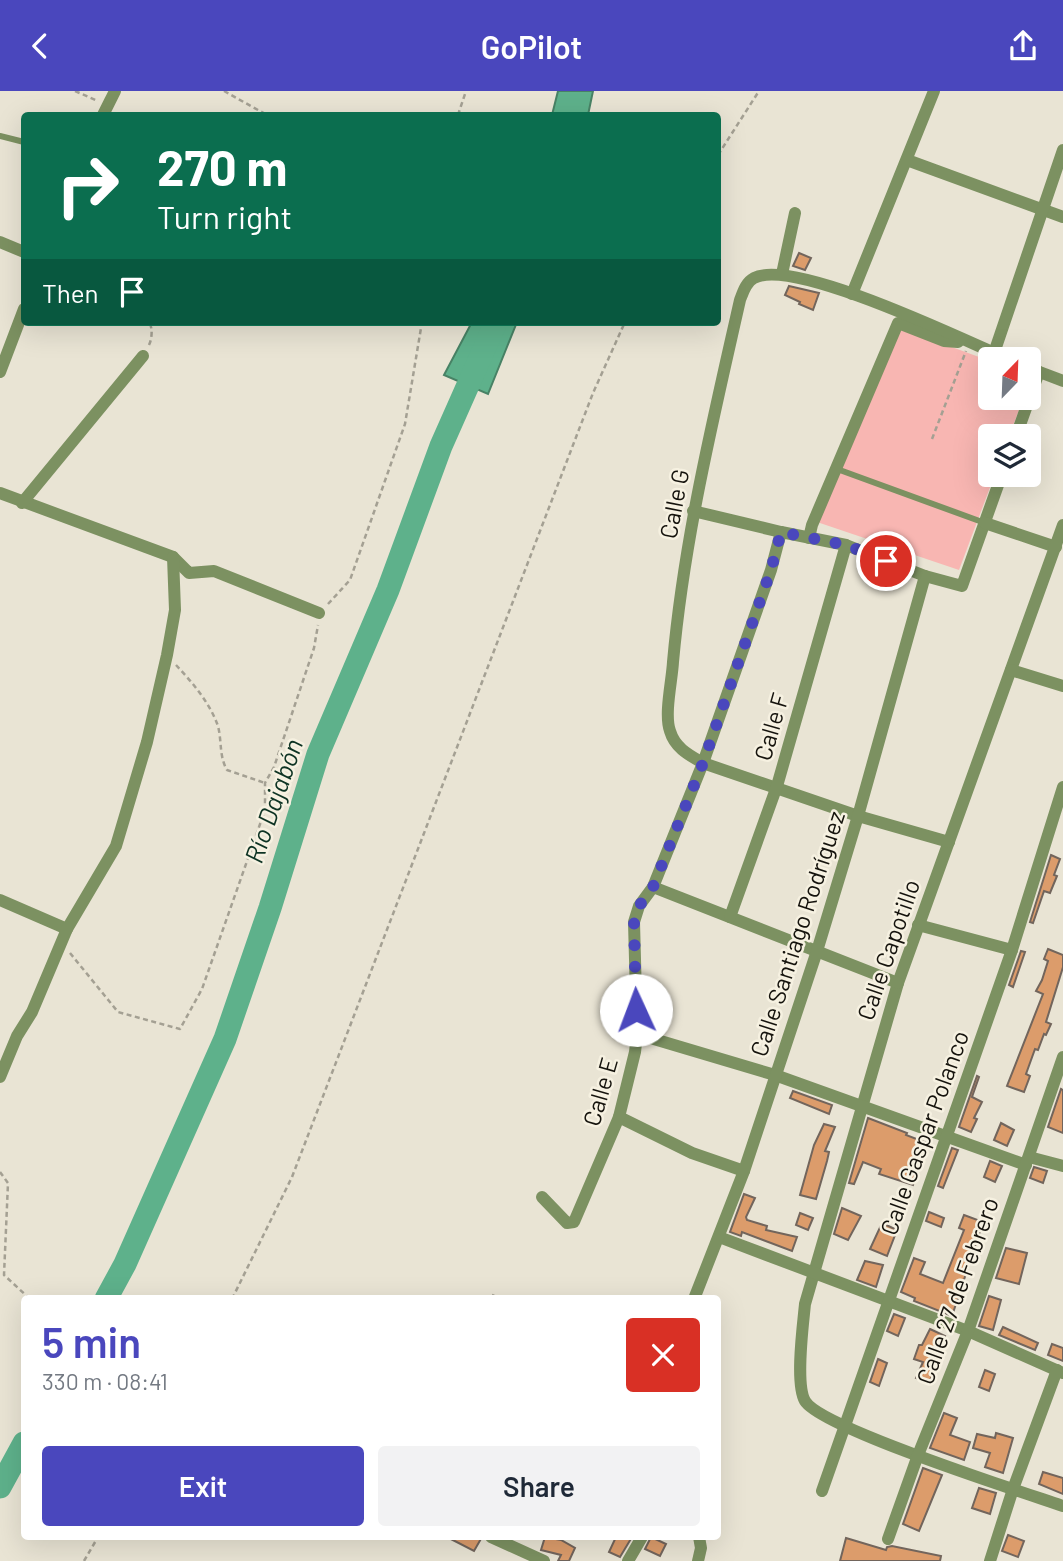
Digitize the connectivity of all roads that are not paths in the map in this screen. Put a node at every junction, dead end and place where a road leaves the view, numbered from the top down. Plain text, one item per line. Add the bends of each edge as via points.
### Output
1 (114, 91) edge
2 (934, 91) edge
3 (106, 110) edge
4 (0, 136) edge
5 (21, 141) edge
6 (1063, 150) edge
7 (907, 160) junction
8 (1042, 210) junction
9 (795, 213) dead end
10 (1063, 216) edge
11 (0, 242) edge
12 (21, 251) edge
13 (782, 274) junction
14 (852, 294) junction
15 (21, 315) edge
16 (969, 343) junction
17 (5, 346) edge
18 (979, 347) edge
19 (996, 347) edge
20 (143, 356) road end
21 (0, 372) edge
22 (1041, 373) edge
23 (1063, 381) edge
24 (837, 469) junction
25 (997, 487) edge
26 (0, 493) edge
27 (22, 503) junction
28 (693, 511) junction
29 (985, 523) junction
30 (1063, 525) edge
31 (781, 532) junction
32 (809, 538) junction
33 (846, 545) junction
34 (1056, 547) junction
35 (173, 557) junction
36 (925, 576) junction
37 (319, 613) road end
38 (1011, 670) junction
39 (1063, 686) edge
40 (703, 763) junction
41 (777, 786) junction
42 (1063, 787) edge
43 (858, 816) junction
44 (949, 842) junction
45 (653, 887) junction
46 (0, 900) edge
47 (730, 917) junction
48 (918, 925) junction
49 (66, 929) junction
50 (1012, 950) junction
51 (817, 951) junction
52 (898, 983) junction
53 (637, 1034) junction
54 (1063, 1057) edge
55 (775, 1075) junction
56 (0, 1077) edge
57 (862, 1105) junction
58 (619, 1117) junction
59 (946, 1138) junction
60 (1028, 1161) junction
61 (1063, 1166) edge
62 (744, 1171) junction
63 (542, 1197) dead end
64 (719, 1237) junction
65 (813, 1272) junction
66 (696, 1295) edge
67 (887, 1302) junction
68 (968, 1331) junction
69 (1060, 1371) edge
70 (844, 1426) junction
71 (918, 1455) junction
72 (1013, 1489) junction
73 (822, 1490) dead end
74 (1063, 1506) edge
75 (888, 1539) dead end
76 (505, 1540) edge
77 (640, 1540) edge
78 (700, 1540) edge
79 (544, 1561) edge
80 (628, 1561) edge
81 (698, 1561) edge
82 (990, 1561) edge

1 - 3 street
2 - 7 street
4 - 5 lane
6 - 8 street
7 - 8 street
7 - 14 street
8 - 10 street
8 - 19 street
9 - 13 street
11 - 12 street
13 - 14 street
13 - 28 street, Calle G via 754,277 740,300
14 - 16 street
15 - 17 street
16 - 18 street
16 - 24 street via 944,341 898,323
17 - 21 street
20 - 27 street
22 - 23 street
24 - 29 lane
24 - 32 street
25 - 29 street
26 - 27 street
27 - 35 street
28 - 31 street
28 - 40 street, Calle G via 668,724 676,745
29 - 34 street
29 - 36 street via 962,586
30 - 34 street, Calle Capotillo
31 - 32 street
31 - 40 street, Calle E
32 - 33 street
33 - 36 street
33 - 41 street, Calle F
34 - 38 street, Calle Capotillo
35 - 37 street via 190,573 214,571
35 - 49 street via 175,610 147,741 116,846
36 - 43 street, Calle Santiago Rodríguez
38 - 39 street
38 - 44 street, Calle Capotillo
40 - 41 street
40 - 45 street, Calle E
41 - 43 street
41 - 47 street, Calle F
42 - 50 street, Calle Gaspar Polanco
43 - 44 street
43 - 51 street, Calle Santiago Rodríguez
44 - 48 street, Calle Capotillo
45 - 47 street
45 - 53 street, Calle E via 634,922
46 - 49 street
47 - 51 street
48 - 50 street
48 - 52 street, Calle Capotillo
49 - 56 street
50 - 59 street, Calle Gaspar Polanco
51 - 52 street
51 - 55 street, Calle Santiago Rodríguez
52 - 57 street, Calle Capotillo
53 - 55 street
53 - 58 street, Calle E
54 - 60 street, Calle 27 de Febrero
55 - 57 street
55 - 62 street, Calle Santiago Rodríguez
57 - 59 street
57 - 65 street, Calle Capotillo
58 - 62 street via 692,1153
58 - 63 street, Calle E via 574,1222 567,1223
59 - 60 street
59 - 67 street, Calle Gaspar Polanco
60 - 61 street
60 - 68 street, Calle 27 de Febrero
62 - 64 street, Calle Santiago Rodríguez
64 - 65 street
64 - 66 street, Calle Santiago Rodríguez
65 - 67 street
65 - 70 street, Calle Capotillo via 801,1353 805,1400 815,1411
67 - 68 street
67 - 70 street, Calle Gaspar Polanco
68 - 69 street
68 - 71 street, Calle 27 de Febrero
69 - 72 street
70 - 71 street
70 - 73 street, Calle Gaspar Polanco
71 - 72 street
71 - 75 street, Calle 27 de Febrero
72 - 74 street
72 - 82 street
76 - 79 street
77 - 80 street
78 - 81 street

